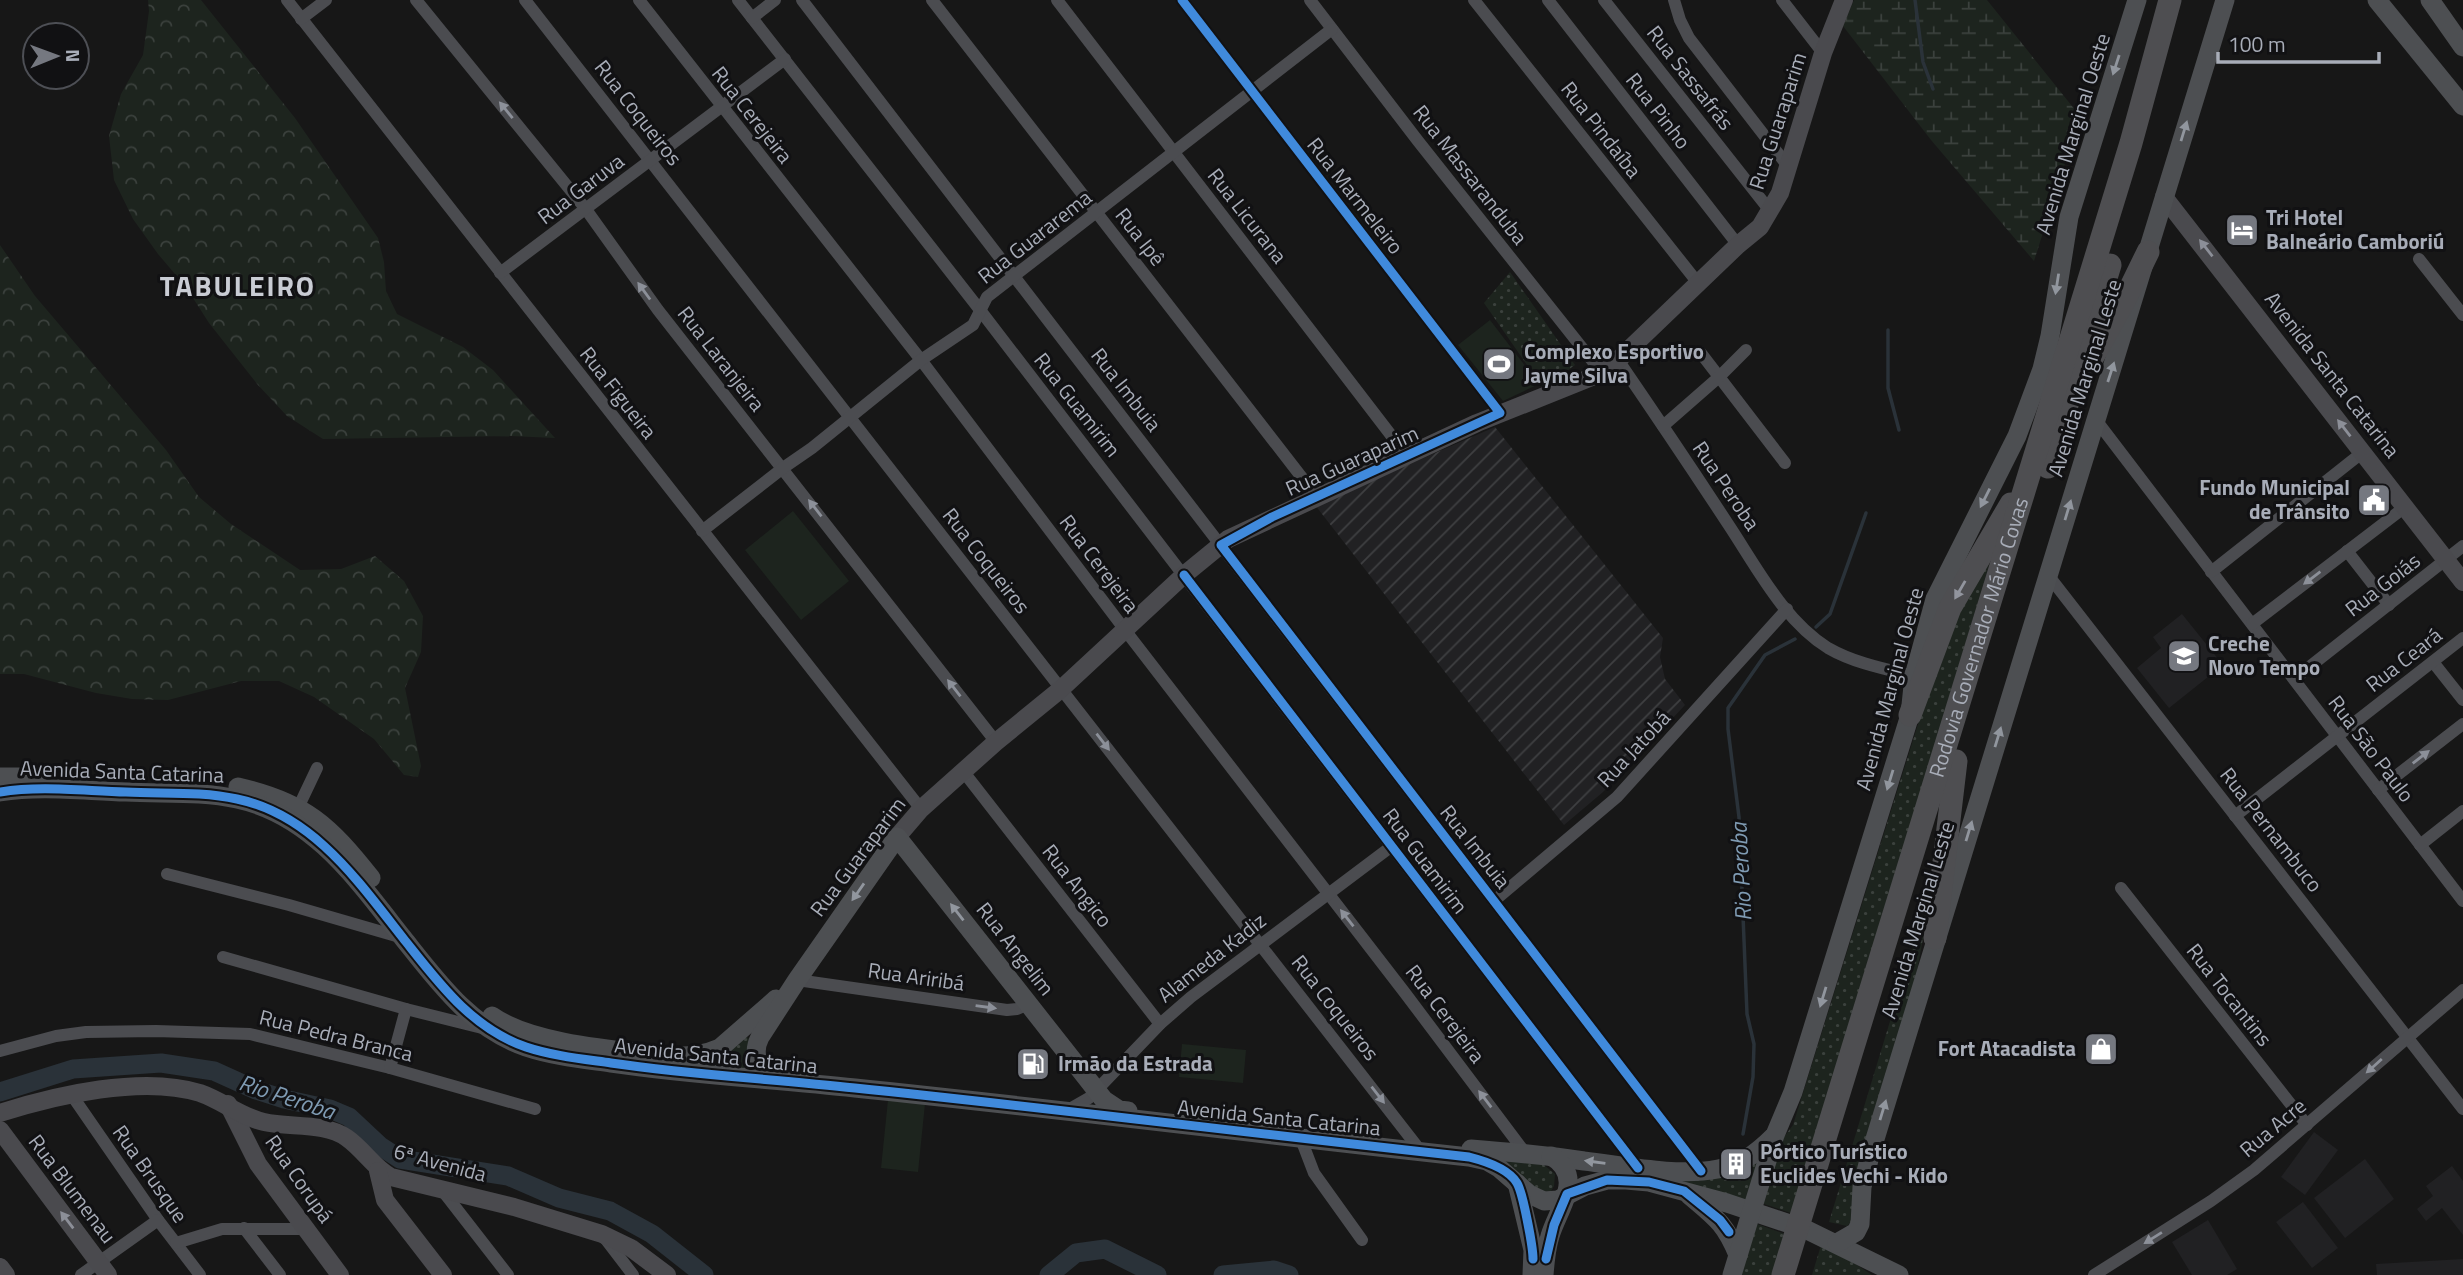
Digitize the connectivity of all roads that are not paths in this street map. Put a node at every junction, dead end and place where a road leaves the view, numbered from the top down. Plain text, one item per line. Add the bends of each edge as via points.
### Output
1 (287, 0) edge
2 (326, 0) edge
3 (416, 0) edge
4 (526, 0) edge
5 (639, 0) edge
6 (738, 0) edge
7 (775, 0) edge
8 (802, 0) edge
9 (932, 0) edge
10 (1057, 0) edge
11 (1182, 0) edge
12 (1310, 0) edge
13 (1474, 0) edge
14 (1548, 0) edge
15 (1604, 0) edge
16 (1674, 0) edge
17 (1782, 0) edge
18 (1844, 0) edge
19 (2137, 0) edge
20 (2170, 0) edge
21 (2186, 0) edge
22 (2225, 0) edge
23 (2377, 0) edge
24 (2430, 0) edge
25 (752, 18) junction
26 (301, 19) junction
27 (1332, 29) junction
28 (2463, 47) edge
29 (1823, 53) junction
30 (785, 59) junction
31 (1253, 91) junction
32 (2463, 106) edge
33 (721, 107) junction
34 (1174, 153) junction
35 (651, 161) junction
36 (1787, 166) junction
37 (2164, 197) junction
38 (585, 208) junction
39 (1097, 212) junction
40 (1771, 212) junction
41 (1738, 245) junction
42 (2148, 252) junction
43 (2419, 259) dead end
44 (500, 273) junction
45 (1014, 276) junction
46 (1698, 283) junction
47 (980, 310) junction
48 (2463, 315) edge
49 (1746, 350) dead end
50 (1700, 352) dead end
51 (921, 360) junction
52 (1618, 360) junction
53 (1602, 373) junction
54 (1719, 377) junction
55 (2072, 391) junction
56 (1500, 413) junction
57 (850, 418) junction
58 (2096, 420) junction
59 (1663, 426) junction
60 (2363, 452) junction
61 (1407, 456) junction
62 (1785, 463) dead end
63 (783, 468) junction
64 (2031, 468) junction
65 (1317, 497) junction
66 (2405, 507) junction
67 (702, 531) junction
68 (1221, 545) junction
69 (2463, 546) edge
70 (2347, 551) junction
71 (2446, 560) junction
72 (2211, 572) junction
73 (1184, 575) junction
74 (2048, 575) junction
75 (2463, 582) edge
76 (2389, 605) junction
77 (1787, 609) junction
78 (2252, 624) junction
79 (1125, 630) junction
80 (2463, 638) edge
81 (2433, 662) junction
82 (1914, 676) junction
83 (2294, 679) junction
84 (1060, 689) junction
85 (2463, 700) edge
86 (1910, 715) junction
87 (2463, 724) edge
88 (2337, 736) junction
89 (996, 742) junction
90 (1956, 761) junction
91 (317, 768) dead end
92 (963, 771) junction
93 (0, 777) edge
94 (2378, 790) junction
95 (0, 792) edge
96 (298, 808) junction
97 (921, 808) junction
98 (2463, 811) edge
99 (2235, 816) junction
100 (897, 836) junction
101 (2420, 845) junction
102 (1392, 846) junction
103 (167, 874) dead end
104 (2121, 888) dead end
105 (1328, 893) junction
106 (2462, 899) edge
107 (1494, 901) junction
108 (403, 938) junction
109 (1935, 938) junction
110 (1261, 944) junction
111 (223, 957) dead end
112 (797, 979) junction
113 (2463, 990) edge
114 (1029, 1004) junction
115 (406, 1010) junction
116 (1160, 1024) junction
117 (489, 1030) junction
118 (2407, 1036) junction
119 (720, 1048) joint
120 (0, 1051) edge
121 (756, 1054) joint
122 (390, 1068) junction
123 (771, 1079) junction
124 (1097, 1090) junction
125 (71, 1094) junction
126 (228, 1104) junction
127 (535, 1109) dead end
128 (2463, 1109) edge
129 (1066, 1111) junction
130 (0, 1113) edge
131 (2307, 1125) junction
132 (0, 1130) edge
133 (1775, 1135) junction
134 (1301, 1139) junction
135 (1416, 1145) junction
136 (1526, 1154) junction
137 (1551, 1156) junction
138 (1638, 1168) junction
139 (379, 1171) junction
140 (1701, 1171) junction
141 (1517, 1183) junction
142 (442, 1189) junction
143 (1684, 1191) junction
144 (1567, 1194) junction
145 (1752, 1210) junction
146 (158, 1220) junction
147 (244, 1228) junction
148 (305, 1229) junction
149 (1805, 1230) junction
150 (602, 1234) junction
151 (1362, 1240) dead end
152 (176, 1243) junction
153 (1837, 1243) junction
154 (1738, 1255) junction
155 (0, 1267) edge
156 (103, 1269) edge
157 (654, 1272) edge
158 (6, 1275) edge
159 (81, 1275) edge
160 (200, 1275) edge
161 (280, 1275) edge
162 (340, 1275) edge
163 (443, 1275) edge
164 (509, 1275) edge
165 (633, 1275) edge
166 (1532, 1275) edge
167 (1544, 1275) edge
168 (1732, 1275) edge
169 (1783, 1275) edge
170 (1799, 1275) edge
171 (1899, 1275) edge
172 (2094, 1275) edge

1 - 26 street, Rua Figueira
2 - 26 street
38 -> 3 street, Rua Laranjeira
4 - 35 street, Rua Coqueiros
5 - 33 street, Rua Cerejeira
6 - 25 street, Rua Guamirim
7 - 25 street
8 - 45 street, Rua Imbuia
9 - 39 street, Rua Ipê
10 - 34 street, Rua Licurana
11 - 31 street, Rua Marmeleiro
12 - 27 street, Rua Massaranduba
13 - 46 street, Rua Pindaíba
14 - 41 street, Rua Pinho
15 - 40 street, Rua Sassafrás
16 - 36 street via 1689,38
17 - 29 street
18 - 29 street, Rua Guaraparim
19 -> 82 main road, Avenida Marginal Oeste via 2069,217 2042,369 2017,436 1935,599
20 - 64 highway, Rodovia Governador Mário Covas
21 - 55 highway, Rodovia Governador Mário Covas
37 -> 22 main road, Avenida Marginal Leste
23 - 32 main road
24 - 28 main road
25 - 30 street, Rua Guamirim
26 - 44 street, Rua Figueira
27 - 31 street, Rua Guararema
27 - 53 street, Rua Massaranduba
29 - 36 street, Rua Guaraparim
30 - 33 street, Rua Garuva
30 - 47 street, Rua Guamirim
31 - 34 street, Rua Guararema
31 - 56 street, Rua Marmeleiro
33 - 35 street, Rua Garuva
33 - 51 street, Rua Cerejeira
34 - 39 street, Rua Guararema
34 - 61 street, Rua Licurana
35 - 38 street, Rua Garuva
35 - 57 street, Rua Coqueiros
36 - 40 street, Rua Guaraparim
37 - 42 main road, Avenida Marginal Leste
60 -> 37 street, Avenida Santa Catarina
38 - 44 street, Rua Garuva
63 -> 38 street, Rua Laranjeira via 658,310
39 - 45 street, Rua Guararema
39 - 65 street, Rua Ipê
40 - 41 street, Rua Guaraparim
41 - 46 street, Rua Guaraparim
42 - 55 highway
58 -> 42 main road, Avenida Marginal Leste
43 - 48 street
44 - 67 street, Rua Figueira
45 - 47 street, Rua Guararema via 987,297
45 - 68 street, Rua Imbuia
46 - 52 street, Rua Guaraparim
47 - 51 street, Rua Guararema via 973,325
47 - 73 street, Rua Guamirim
49 - 54 street
50 - 54 street
51 - 57 street, Rua Guararema
51 - 79 street, Rua Cerejeira
52 - 53 street, Rua Guaraparim
52 - 59 street, Rua Peroba
53 - 56 street, Rua Guaraparim
54 - 59 street
54 - 62 street
55 - 90 highway, Rodovia Governador Mário Covas
56 - 61 street, Rua Guaraparim
57 - 63 street, Rua Guararema
57 - 84 street, Rua Coqueiros
58 - 72 street, Rua São Paulo
74 -> 58 main road, Avenida Marginal Leste
59 - 77 street, Rua Peroba
60 - 66 street, Avenida Santa Catarina
60 - 72 street
61 - 65 street, Rua Guaraparim
63 - 67 street, Rua Guararema
89 -> 63 street, Rua Laranjeira
64 -> 86 highway via 1950,608
64 - 149 highway, Rodovia Governador Mário Covas
65 - 68 street, Rua Guaraparim
66 - 70 street
66 - 71 street, Avenida Santa Catarina
67 - 97 street, Rua Figueira
68 - 73 street, Rua Guaraparim
68 - 107 street, Rua Imbuia
69 - 71 street, Rua Goiás
70 - 76 street
70 -> 78 street
71 - 75 street, Avenida Santa Catarina
71 - 76 street, Rua Goiás
72 - 78 street, Rua São Paulo
73 - 79 street, Rua Guaraparim
73 - 102 street, Rua Guamirim
74 - 99 street, Rua Pernambuco
109 -> 74 main road, Avenida Marginal Leste
76 - 83 street, Rua Goiás
77 - 82 street, Rua Peroba via 1827,647
77 - 107 street, Rua Jatobá via 1617,797
78 - 83 street, Rua São Paulo
79 - 84 street, Rua Guaraparim
79 - 105 street, Rua Cerejeira
80 - 81 street, Rua Ceará
81 - 85 street
81 - 88 street, Rua Ceará
82 - 86 main road, Avenida Marginal Oeste
83 - 88 street, Rua São Paulo
84 - 89 street, Rua Guaraparim
84 -> 110 street, Rua Coqueiros
86 -> 133 main road, Avenida Marginal Oeste via 1794,1092
94 -> 87 street
88 - 94 street, Rua São Paulo
88 - 99 street, Rua Ceará
89 - 92 street, Rua Guaraparim
90 - 109 highway
90 - 149 highway, Rodovia Governador Mário Covas
91 - 96 street
92 - 97 street, Rua Guaraparim
92 - 116 street, Rua Angico
93 - 96 main road, Avenida Santa Catarina via 207,783 265,793
94 - 101 street, Rua São Paulo
95 - 108 main road, Avenida Santa Catarina via 38,789 207,795 262,807 314,836 340,860
96 - 119 main road, Avenida Santa Catarina via 334,832 443,968 500,1021 558,1040 669,1056 697,1056
97 - 100 street, Rua Guaraparim
98 - 101 street
99 - 118 street, Rua Pernambuco
100 -> 112 main road, Rua Guaraparim
114 -> 100 main road, Rua Angelim
101 - 106 street, Rua São Paulo
102 - 105 street, Alameda Kadiz
102 - 138 street, Rua Guamirim
103 - 108 street
104 - 131 street, Rua Tocantins
105 - 110 street, Alameda Kadiz
136 -> 105 street, Rua Cerejeira
107 - 140 street, Rua Imbuia
108 - 117 main road, Avenida Santa Catarina via 456,1002
153 -> 109 main road, Avenida Marginal Leste via 1856,1232 1860,1224 1865,1171
110 - 116 street, Alameda Kadiz
110 -> 135 street, Rua Coqueiros
111 - 115 street
112 -> 114 street, Rua Ariribá via 1007,1010
112 - 119 main road, Rua Guaraparim
112 - 121 main road, Rua Guaraparim via 760,1037
113 - 118 street, Rua Acre
114 - 124 main road, Rua Angelim
115 - 117 street
115 - 122 street
116 - 124 street, Alameda Kadiz
117 - 123 main road, Avenida Santa Catarina via 557,1055 654,1070
118 - 128 street, Rua Pernambuco
118 -> 131 street, Rua Acre
120 - 122 street, Rua Pedra Branca via 86,1032 231,1033 263,1036
121 - 123 main road, Avenida Santa Catarina
122 - 127 street, Rua Pedra Branca
123 - 129 main road, Avenida Santa Catarina
124 - 129 street, Alameda Kadiz
124 - 135 main road, Avenida Santa Catarina via 1119,1110
125 - 126 street, 6ª Avenida via 163,1087
125 - 130 street, 6ª Avenida
125 - 146 street, Rua Brusque
126 - 139 street, 6ª Avenida via 265,1122 339,1134
126 - 148 street, Rua Corupá via 258,1164
129 - 134 main road, Avenida Santa Catarina
131 -> 172 street, Rua Acre via 2224,1192
156 -> 132 street, Rua Blumenau
133 - 140 main road, Avenida Santa Catarina via 1738,1163
133 - 145 main road, Avenida Marginal Oeste
134 - 141 main road, Avenida Santa Catarina via 1469,1157 1487,1161
134 - 151 street via 1314,1172
135 - 136 main road, Avenida Santa Catarina
136 - 137 main road, Avenida Santa Catarina
138 -> 137 main road, Avenida Santa Catarina
137 - 144 main road via 1567,1172
138 - 140 main road, Avenida Santa Catarina
139 - 142 street, 6ª Avenida via 401,1181
139 - 163 street via 385,1200
141 - 144 main road, Avenida Santa Catarina via 1544,1201
141 - 166 main road via 1533,1250
142 - 150 street, 6ª Avenida
142 - 164 street
143 - 144 main road, Avenida Santa Catarina via 1648,1182 1607,1180
143 - 145 main road, Avenida Santa Catarina
143 - 154 main road via 1724,1225
144 - 167 main road via 1549,1240
145 - 149 main road, Avenida Santa Catarina
145 - 154 main road, Avenida Marginal Oeste
146 - 152 street, Rua Brusque
146 - 156 street
147 - 148 street
147 - 152 street via 214,1230
147 - 161 street
148 - 162 street, Rua Corupá
149 - 153 main road, Avenida Santa Catarina
149 - 169 highway, Rodovia Governador Mário Covas
149 - 170 highway, Rodovia Governador Mário Covas
150 - 157 street, 6ª Avenida via 631,1248
150 - 165 street
152 - 160 street, Rua Brusque
153 - 171 main road, Avenida Santa Catarina
154 - 168 main road, Avenida Marginal Oeste
155 - 158 street
156 - 159 street

